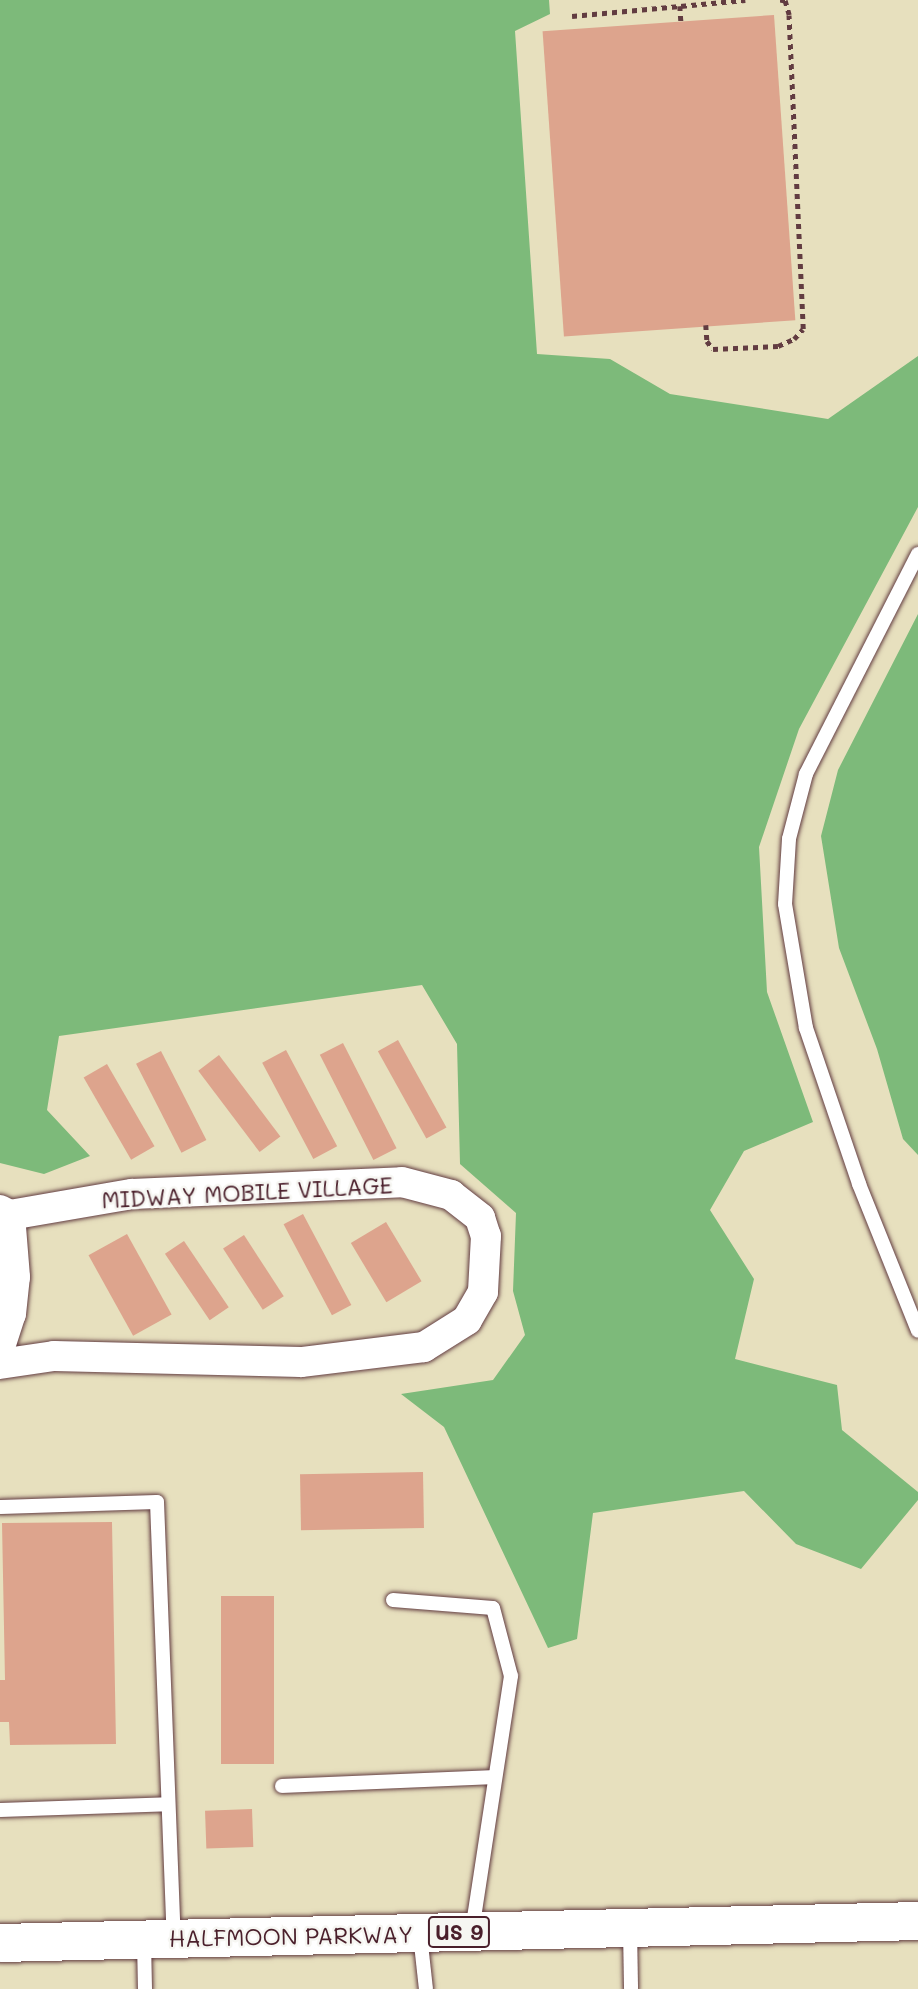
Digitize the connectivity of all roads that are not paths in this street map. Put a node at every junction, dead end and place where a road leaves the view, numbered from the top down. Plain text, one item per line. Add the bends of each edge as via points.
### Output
1 (918, 554) edge
2 (5, 1212) edge
3 (918, 1331) edge
4 (0, 1347) edge
5 (0, 1364) edge
6 (0, 1507) edge
7 (393, 1600) dead end
8 (495, 1777) junction
9 (282, 1786) dead end
10 (168, 1804) junction
11 (0, 1810) edge
12 (918, 1922) edge
13 (630, 1928) junction
14 (472, 1931) junction
15 (420, 1933) junction
16 (159, 1939) junction
17 (0, 1943) edge
18 (145, 1989) edge
19 (426, 1989) edge
20 (631, 1989) edge

1 - 3 lane via 806,774 789,839 785,904 810,1041 859,1184
2 - 4 street, MIDWAY MOBILE VILLAGE via 15,1276 11,1314
2 - 5 street, MIDWAY MOBILE VILLAGE via 132,1194 402,1182 451,1195 480,1218 486,1236 483,1292 467,1320 424,1347 301,1362 54,1356
6 - 10 lane via 157,1502
7 - 8 lane via 493,1608 511,1676
8 - 9 lane
8 - 14 lane
10 - 11 lane
10 - 16 lane
12 - 13 main road, HALFMOON PARKWAY / US 9
13 - 14 main road, HALFMOON PARKWAY / US 9
13 - 20 lane
14 - 15 main road, HALFMOON PARKWAY / US 9
15 - 16 main road, HALFMOON PARKWAY / US 9
15 - 19 lane
16 - 17 main road, HALFMOON PARKWAY / US 9
16 - 18 lane

